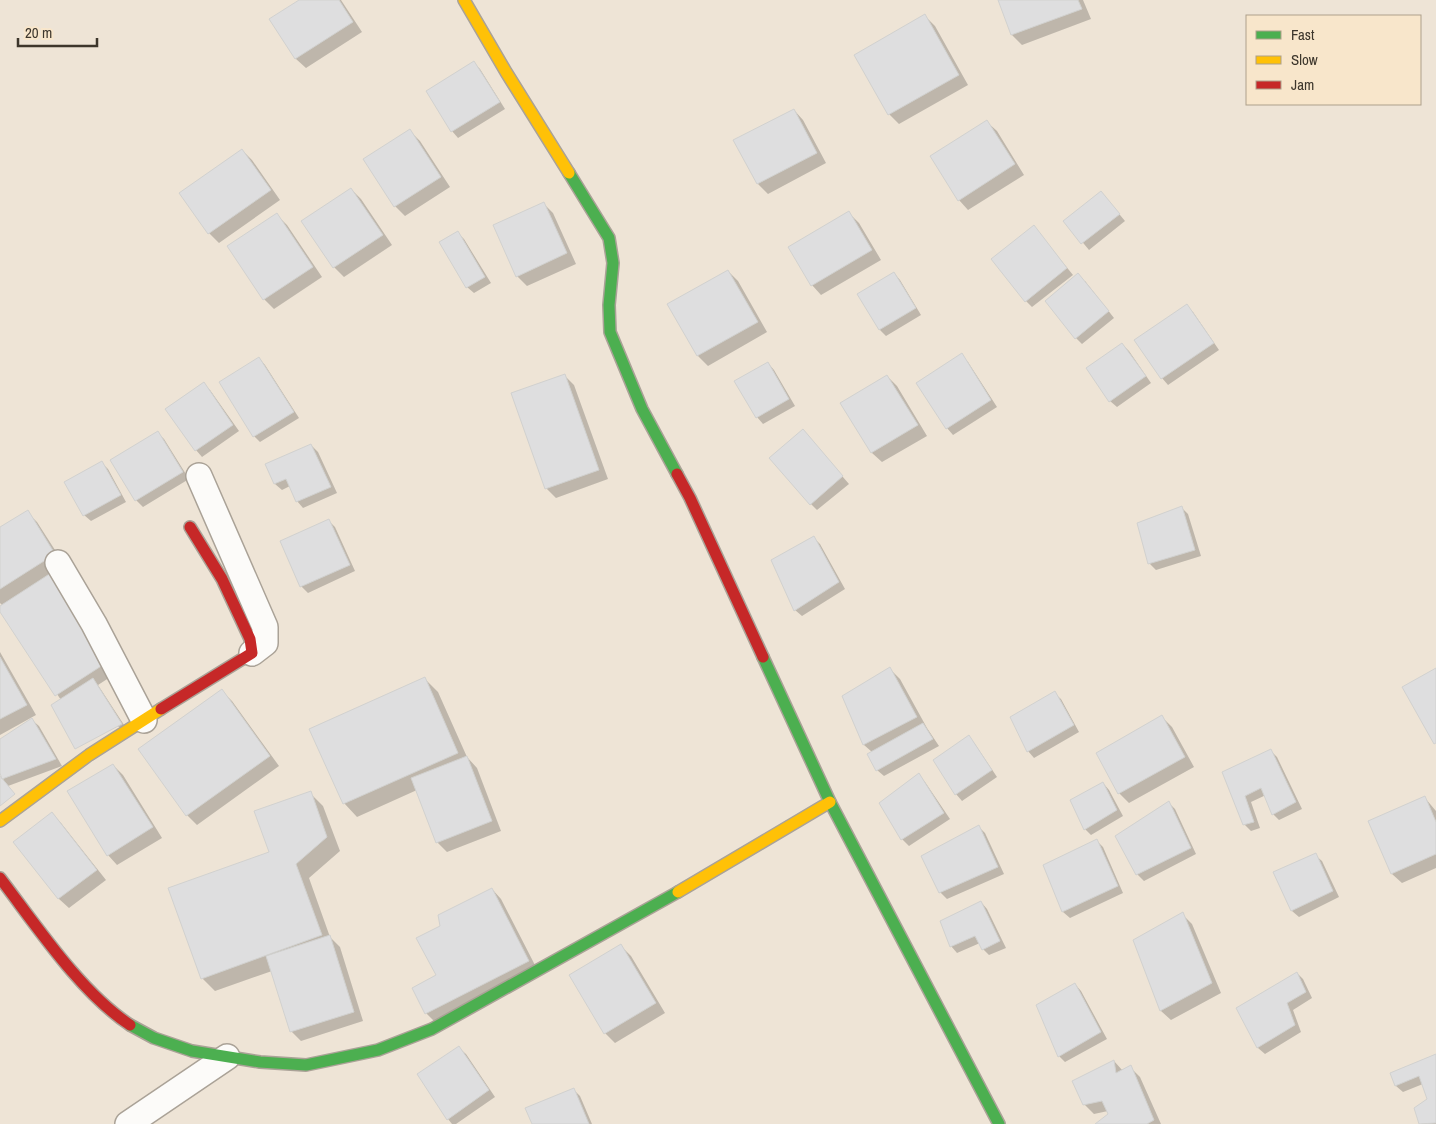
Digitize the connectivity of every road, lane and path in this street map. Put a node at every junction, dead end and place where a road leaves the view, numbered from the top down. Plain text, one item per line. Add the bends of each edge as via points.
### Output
1 (464, 0) edge
2 (199, 476) dead end
3 (190, 527) dead end
4 (58, 563) dead end
5 (252, 653) junction
6 (144, 720) junction
7 (830, 802) junction
8 (0, 821) edge
9 (0, 878) edge
10 (227, 1057) junction
11 (128, 1124) edge
12 (1000, 1124) edge

1 - 7 street via 609,238 613,263 610,332 642,409 690,498
2 - 5 street via 265,627 265,643
3 - 5 street via 222,579 250,639
4 - 6 street
5 - 6 street
6 - 8 street via 94,752
7 - 10 street via 633,918 432,1029 378,1050 306,1065
7 - 12 street
9 - 10 street via 68,966 128,1024 154,1038 192,1051
10 - 11 street

